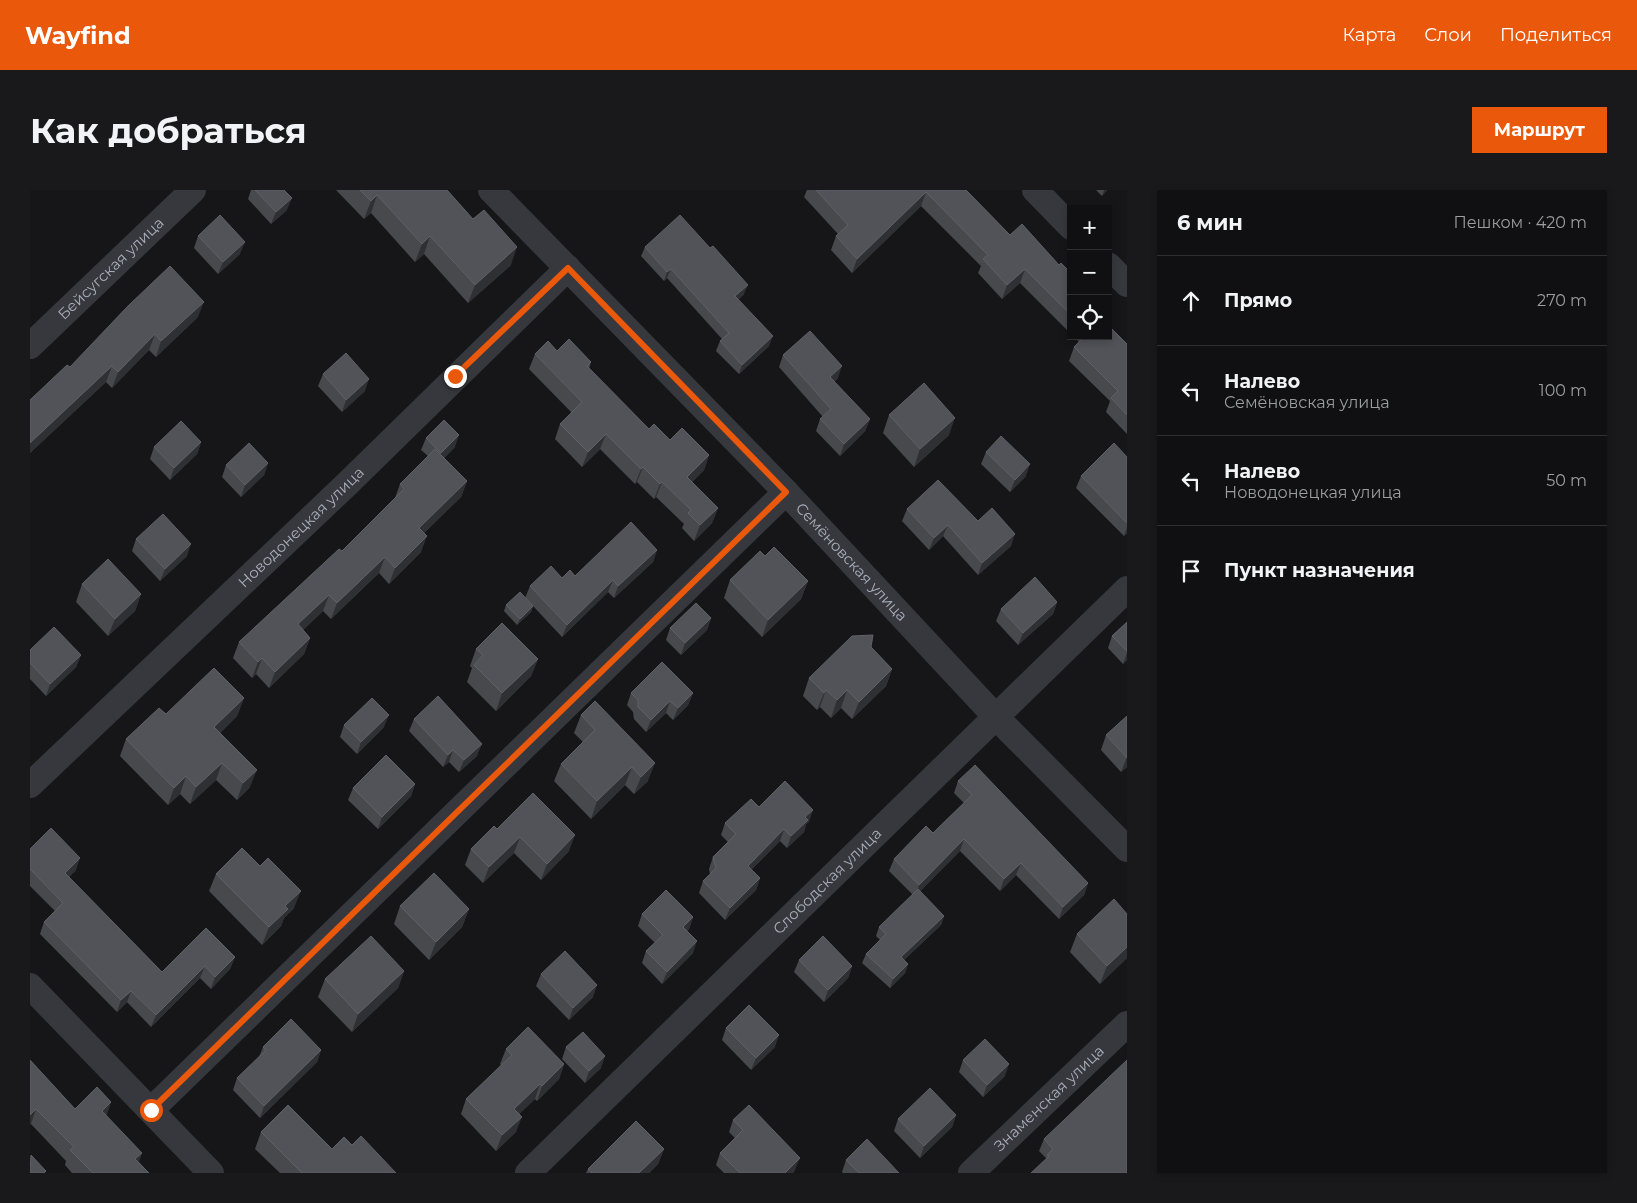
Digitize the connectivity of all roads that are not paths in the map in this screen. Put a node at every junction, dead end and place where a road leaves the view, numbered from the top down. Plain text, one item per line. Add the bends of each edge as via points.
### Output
1 (192, 190) edge
2 (491, 190) edge
3 (1035, 190) edge
4 (1067, 223) edge
5 (568, 268) junction
6 (1112, 269) edge
7 (1127, 284) edge
8 (30, 346) edge
9 (786, 492) junction
10 (1127, 589) edge
11 (996, 716) junction
12 (30, 785) edge
13 (1127, 849) edge
14 (30, 986) edge
15 (1127, 1024) edge
16 (151, 1110) junction
17 (211, 1173) edge
18 (528, 1173) edge
19 (971, 1173) edge

1 - 8 street, Бейсугская улица
2 - 5 street, Семёновская улица
3 - 4 street
5 - 9 street, Семёновская улица
5 - 12 street, Новодонецкая улица via 339,492
6 - 7 street
9 - 11 street, Семёновская улица
9 - 16 street
10 - 11 street, Слободская улица
11 - 13 street, Семёновская улица
11 - 18 street, Слободская улица
14 - 16 street
15 - 19 street, Знаменская улица
16 - 17 street

